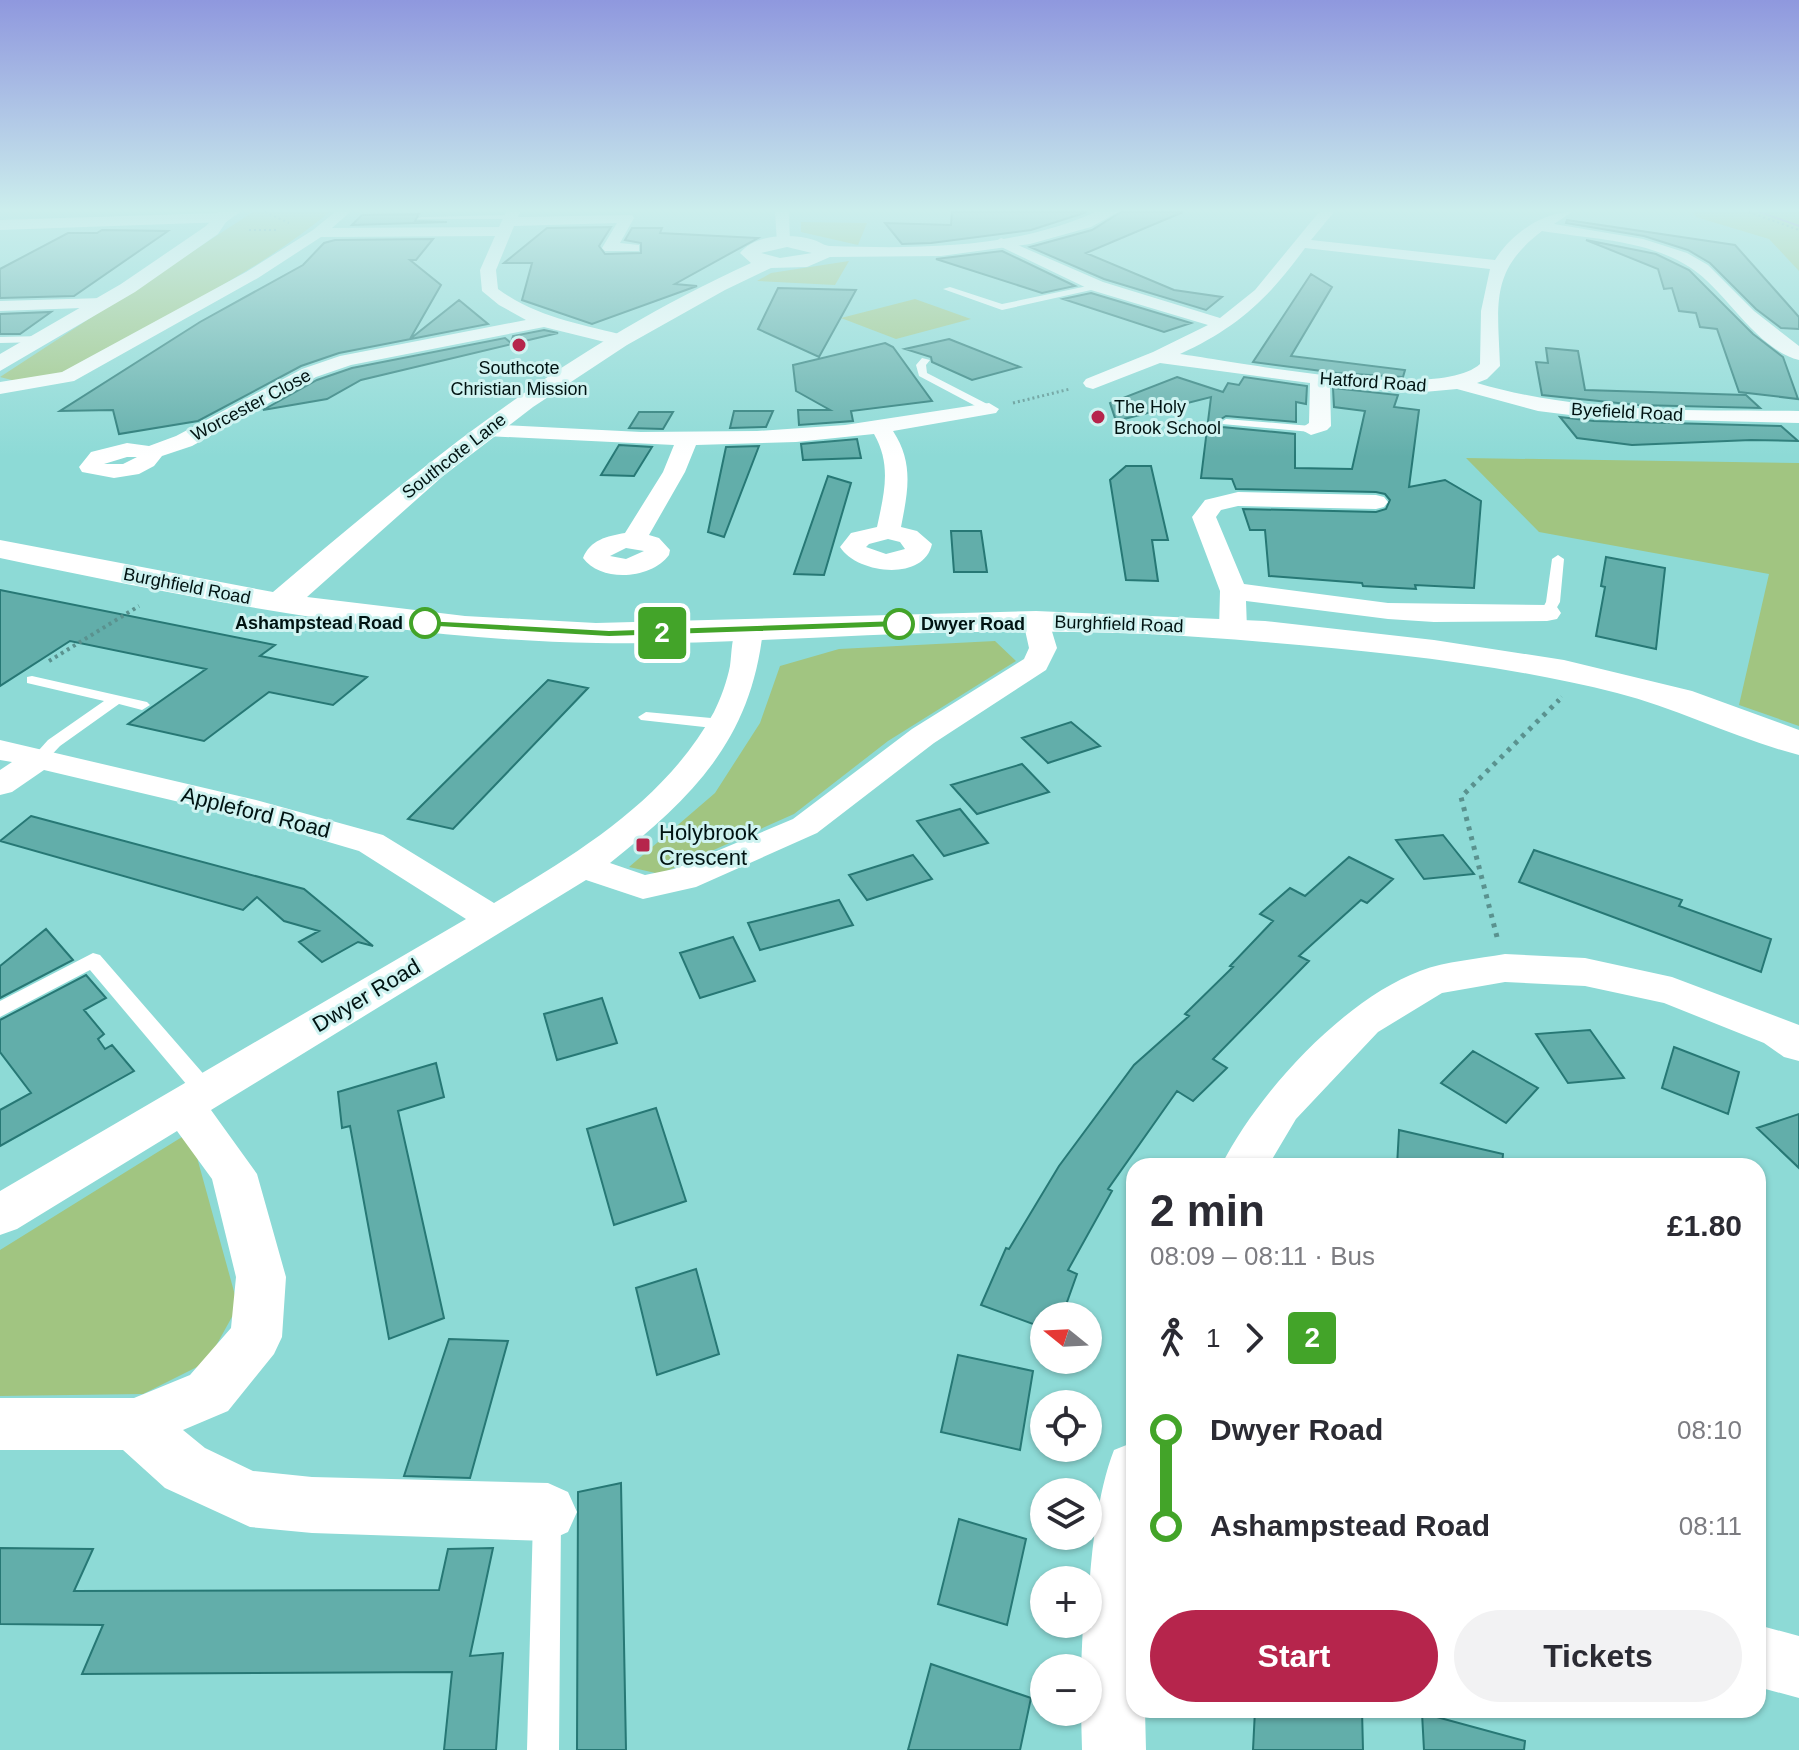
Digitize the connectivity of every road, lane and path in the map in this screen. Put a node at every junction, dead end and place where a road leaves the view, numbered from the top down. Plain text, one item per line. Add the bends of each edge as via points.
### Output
1 (117, 294) edge
2 (217, 294) edge
3 (493, 294) edge
4 (703, 294) edge
5 (961, 294) edge
6 (1062, 294) edge
7 (1122, 294) edge
8 (1261, 294) edge
9 (1491, 294) edge
10 (1726, 294) edge
11 (103, 303) junction
12 (0, 306) edge
13 (543, 322) junction
14 (1222, 324) junction
15 (1772, 336) junction
16 (1799, 336) edge
17 (43, 339) junction
18 (0, 340) edge
19 (621, 340) junction
20 (1799, 354) edge
21 (1159, 357) junction
22 (925, 360) dead end
23 (1, 363) edge
24 (1320, 379) junction
25 (1093, 383) joint
26 (1458, 383) junction
27 (0, 388) edge
28 (989, 409) junction
29 (1799, 417) edge
30 (1226, 422) dead end
31 (880, 426) junction
32 (1311, 429) joint
33 (486, 430) junction
34 (688, 439) junction
35 (149, 453) dead end
36 (1383, 502) dead end
37 (888, 532) dead end
38 (634, 539) dead end
39 (0, 549) edge
40 (1558, 559) dead end
41 (1233, 591) junction
42 (280, 603) junction
43 (139, 606) dead end
44 (1547, 613) joint
45 (1037, 621) junction
46 (1233, 629) junction
47 (749, 630) junction
48 (48, 662) dead end
49 (1578, 674) junction
50 (32, 680) dead end
51 (117, 699) junction
52 (142, 705) dead end
53 (646, 717) dead end
54 (722, 724) junction
55 (1799, 743) edge
56 (0, 750) edge
57 (38, 760) junction
58 (0, 785) edge
59 (583, 866) junction
60 (493, 919) junction
61 (1505, 968) junction
62 (0, 1010) edge
63 (1799, 1046) edge
64 (193, 1100) junction
65 (1249, 1158) edge
66 (0, 1215) edge
67 (0, 1424) edge
68 (134, 1424) junction
69 (548, 1512) joint
70 (1126, 1534) edge
71 (1766, 1658) edge
72 (1799, 1667) edge
73 (543, 1750) edge
74 (1114, 1750) edge

1 - 11 street
2 - 27 street via 67,377
3 - 13 street via 512,309
4 - 19 street, Southcote Lane
5 - 6 lane via 1002,307
7 - 14 street
8 - 14 street
9 - 26 street, Hatford Road via 1490,366
10 - 15 street
11 - 12 street
11 - 17 street
13 - 19 street
13 - 35 street, Worcester Close via 347,360 184,441
14 - 21 street
15 - 16 street
15 - 20 street
17 - 18 lane
17 - 23 street
19 - 33 street, Southcote Lane
21 - 24 street, Hatford Road
21 - 25 street
22 - 28 lane via 922,374
24 - 26 street, Hatford Road via 1413,387
24 - 32 street via 1320,426
25 - 28 path
26 - 29 street, Byefield Road via 1563,409
28 - 31 street
30 - 32 lane
31 - 34 street via 798,436
31 - 37 street via 895,447 899,472
33 - 34 street
33 - 42 street, Southcote Lane
34 - 38 street
36 - 41 street via 1238,499 1213,505 1204,517
39 - 42 street, Burghfield Road
40 - 44 lane
41 - 44 street via 1388,611
41 - 46 street
42 - 47 street, Burghfield Road via 402,621 534,631
43 - 48 path
45 - 46 street, Burghfield Road
45 - 47 street, Burghfield Road
45 - 59 street via 1043,648 1036,664 923,736 805,826 683,879 643,887
46 - 49 street, Burghfield Road via 1462,654
47 - 54 street, Dwyer Road via 748,654
49 - 55 street, Burghfield Road via 1700,705
49 - 61 path via 1461,797
50 - 51 lane
51 - 52 lane
51 - 57 lane
53 - 54 lane
54 - 59 street, Dwyer Road via 684,782 653,813
56 - 57 street, Appleford Road
57 - 58 street
57 - 60 street, Appleford Road via 256,810 371,843
59 - 60 street, Dwyer Road
60 - 64 street, Dwyer Road
61 - 63 street via 1585,972 1672,991 1779,1032
61 - 65 street via 1432,981 1364,1021 1281,1107
62 - 64 lane via 93,960
64 - 66 street, Dwyer Road
64 - 68 street via 201,1127 234,1174 261,1277 256,1337 209,1393
67 - 68 street
68 - 69 street via 185,1468 250,1499
69 - 73 lane
70 - 74 street via 1111,1645
71 - 72 street

